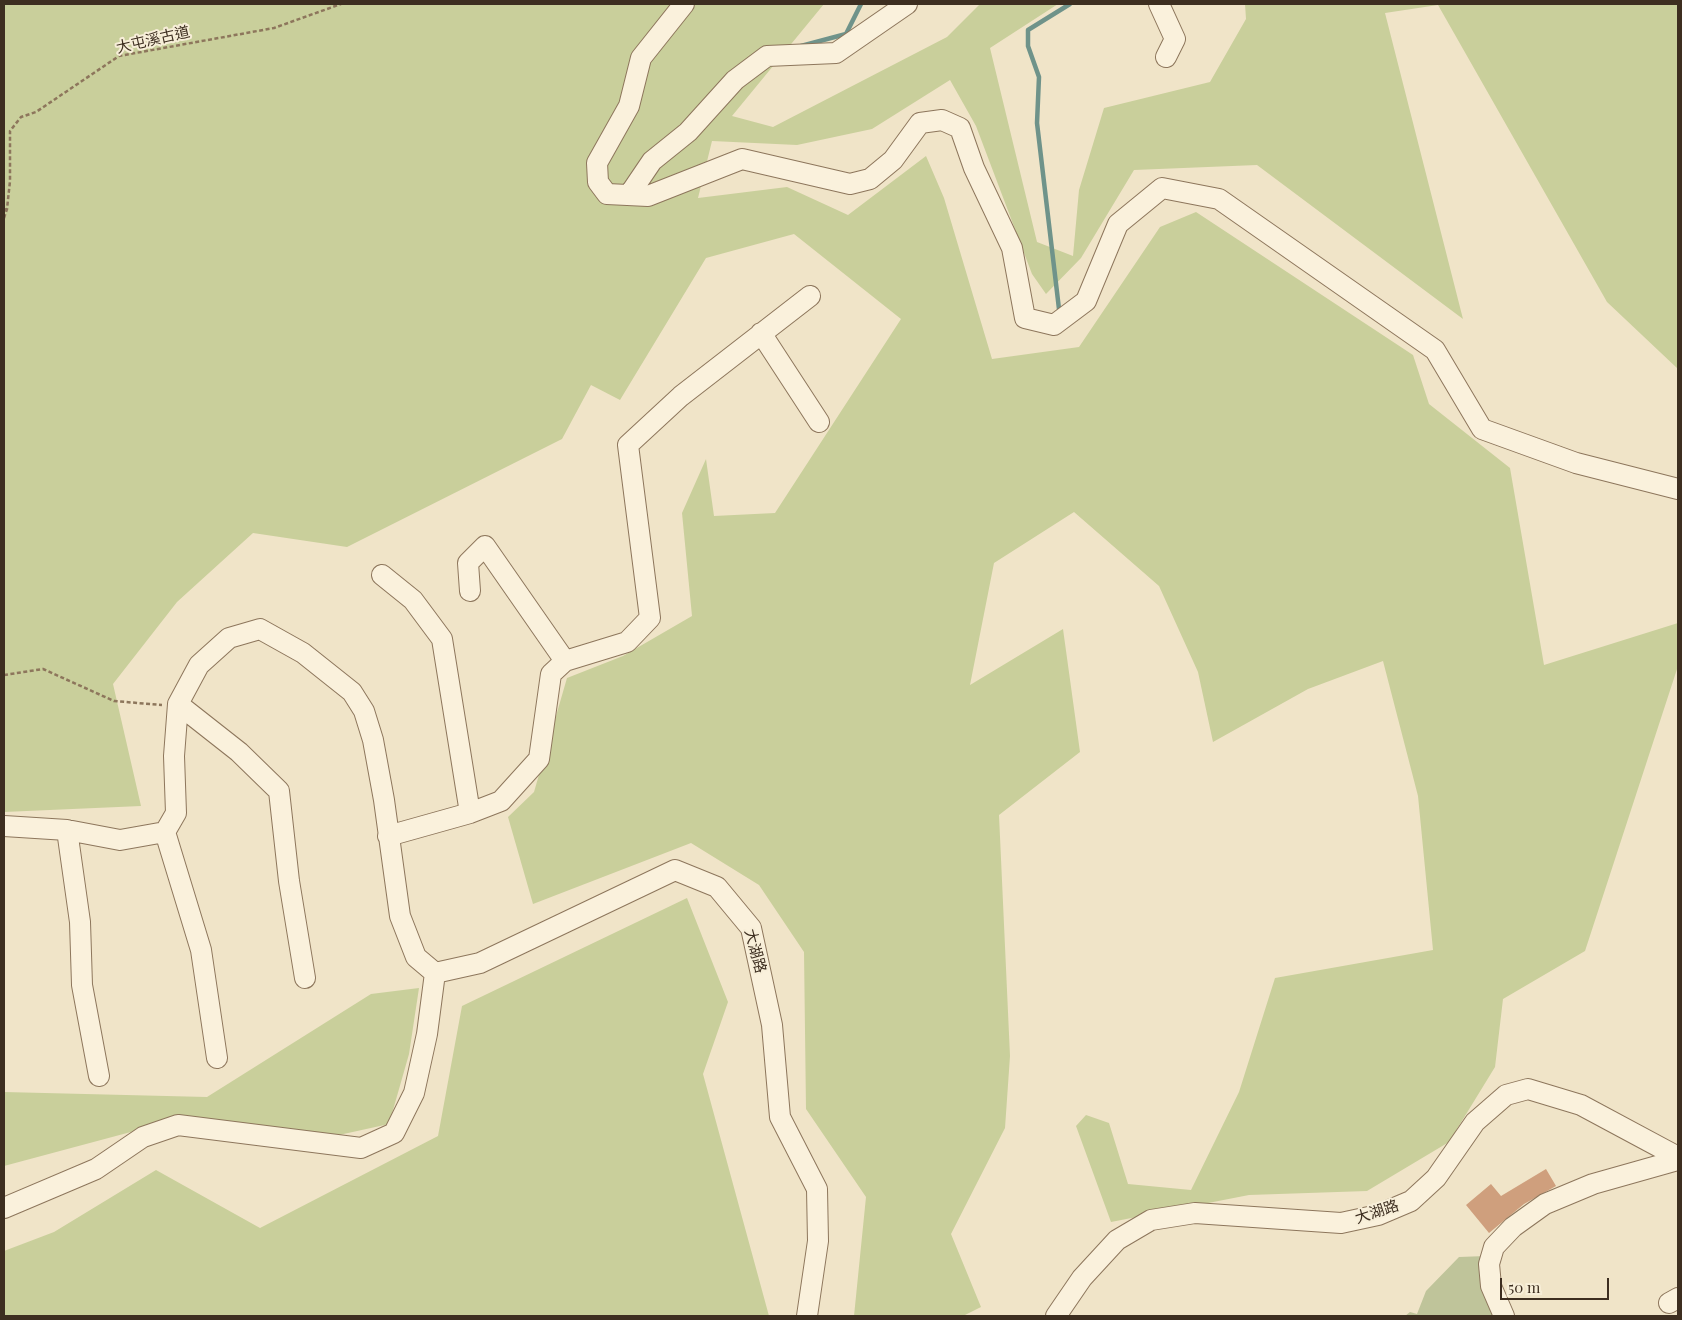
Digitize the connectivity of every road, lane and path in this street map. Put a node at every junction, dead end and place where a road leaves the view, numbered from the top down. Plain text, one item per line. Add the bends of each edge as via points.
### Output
1 (340, 4) edge
2 (684, 4) edge
3 (907, 4) edge
4 (1159, 4) edge
5 (1166, 57) dead end
6 (629, 195) junction
7 (5, 209) edge
8 (4, 218) edge
9 (810, 296) dead end
10 (761, 333) junction
11 (819, 422) dead end
12 (1678, 489) edge
13 (382, 574) dead end
14 (470, 591) dead end
15 (565, 661) junction
16 (4, 675) edge
17 (171, 704) junction
18 (470, 813) junction
19 (4, 826) edge
20 (67, 830) junction
21 (165, 832) junction
22 (388, 836) junction
23 (435, 972) junction
24 (305, 978) dead end
25 (217, 1058) dead end
26 (99, 1076) dead end
27 (1678, 1158) edge
28 (4, 1208) edge
29 (808, 1316) edge
30 (1056, 1316) edge
31 (1504, 1316) edge

1 - 7 path, 大屯溪古道 via 274,28 118,56 36,112 21,117 10,131 10,181
2 - 6 street via 641,58 629,106 597,163 598,182 607,194
3 - 6 street via 836,53 768,56 735,80 688,132 652,161
4 - 5 street via 1175,39
6 - 12 street via 648,196 742,159 850,184 870,179 893,160 920,124 942,120 960,128 974,168 1012,248 1025,318 1054,325 1086,302 1118,224 1162,188 1219,199 1435,350 1482,428 1576,463
7 - 8 path, 大屯溪古道
9 - 10 street
10 - 11 street
10 - 15 street via 681,396 628,445 650,618 627,642
13 - 18 street via 413,600 442,639
14 - 15 street via 468,563 485,546
15 - 18 street via 551,674 539,759 501,801
16 - 17 path via 43,669 114,701
17 - 21 street via 176,813
17 - 22 street via 199,665 229,638 260,630 302,653 352,692 364,711 376,757
17 - 24 street via 239,752 279,791
18 - 22 street
19 - 20 street
20 - 21 street via 120,840
20 - 26 street via 80,922 82,985
21 - 25 street via 201,950
22 - 23 street via 400,916 416,957
23 - 28 street via 427,1034 414,1093 394,1133 361,1148 178,1125 142,1137 96,1169
23 - 29 street, 大湖路 via 480,963 675,870 718,887 751,928 772,1024 780,1117 817,1189 818,1241
27 - 30 street, 大湖路 via 1581,1105 1528,1090 1513,1093 1506,1095 1475,1122 1436,1178 1411,1201 1378,1215 1341,1223 1195,1213 1151,1220 1117,1240 1082,1278
27 - 31 street via 1584,1187 1545,1204 1512,1227 1494,1247 1489,1264 1491,1286

